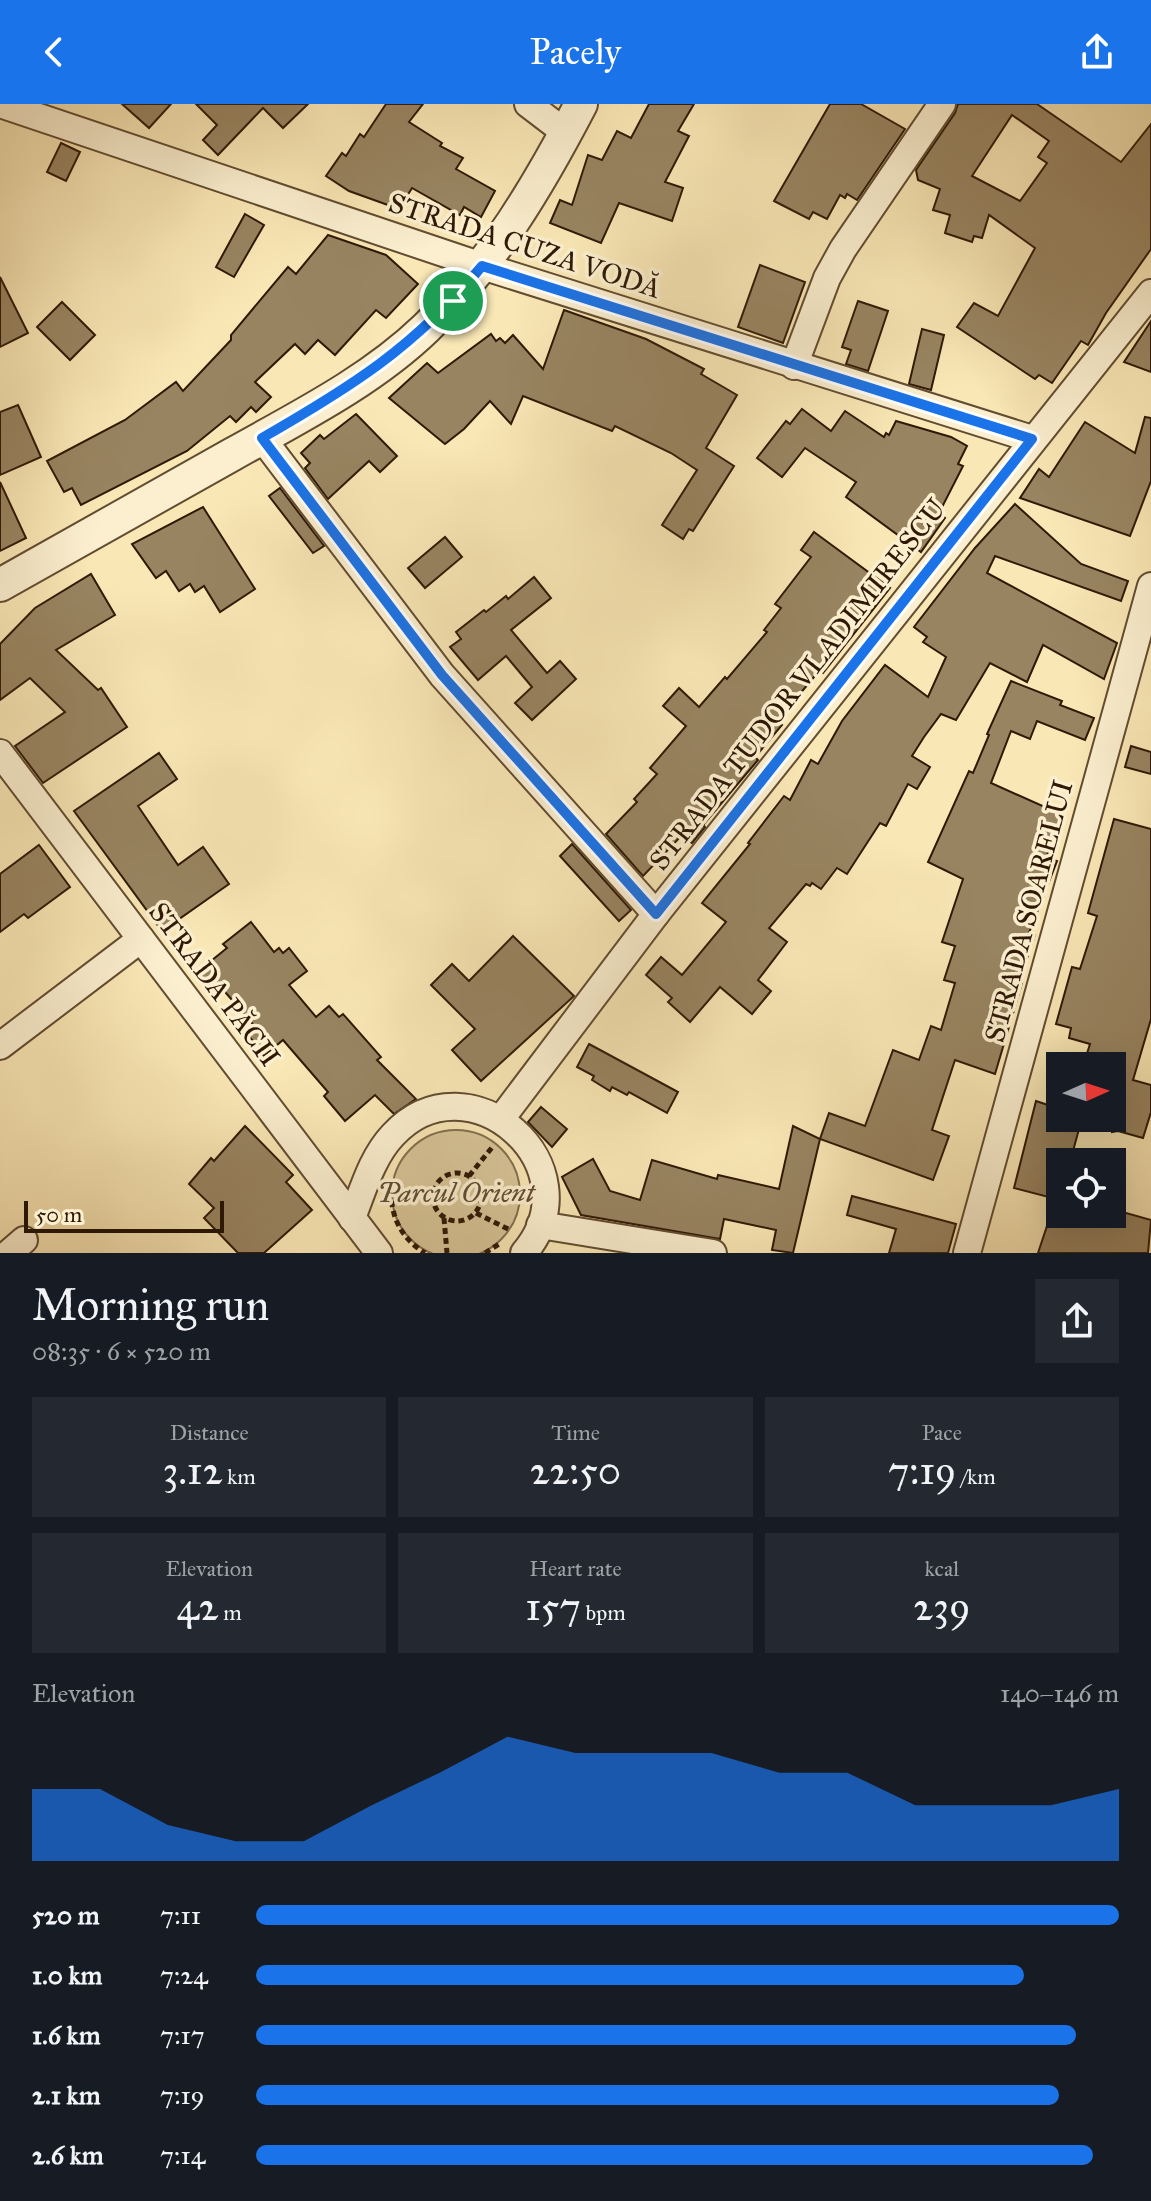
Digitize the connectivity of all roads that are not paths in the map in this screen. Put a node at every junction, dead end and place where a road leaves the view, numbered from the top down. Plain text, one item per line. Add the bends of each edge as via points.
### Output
1 (0, 104) edge
2 (528, 104) edge
3 (581, 104) edge
4 (942, 104) edge
5 (566, 133) junction
6 (482, 266) junction
7 (1151, 293) edge
8 (794, 366) junction
9 (262, 438) junction
10 (1032, 439) junction
11 (0, 585) edge
12 (1149, 603) edge
13 (0, 753) edge
14 (656, 914) junction
15 (141, 939) junction
16 (0, 1046) edge
17 (493, 1133) junction
18 (352, 1218) junction
19 (528, 1222) junction
20 (379, 1253) edge
21 (524, 1253) edge
22 (713, 1253) edge
23 (967, 1253) edge

1 - 6 street, STRADA CUZA VODĂ
2 - 5 street
3 - 5 street
4 - 8 street via 843,249
5 - 6 street
6 - 8 street, STRADA CUZA VODĂ
6 - 9 street via 424,330 392,356
7 - 10 street, STRADA TUDOR VLADIMIRESCU
8 - 10 street, STRADA CUZA VODĂ
9 - 11 street
9 - 14 street via 442,675
10 - 14 street, STRADA TUDOR VLADIMIRESCU
12 - 23 street, STRADA SOARELUI
13 - 15 street, STRADA PĂCII
14 - 17 street, STRADA TUDOR VLADIMIRESCU
15 - 16 street
15 - 18 street, STRADA PĂCII
17 - 18 street via 473,1109 458,1107 426,1113 402,1126 383,1147
17 - 19 street via 522,1136 539,1164 545,1197
18 - 20 street, STRADA PĂCII
19 - 21 street
19 - 22 street

